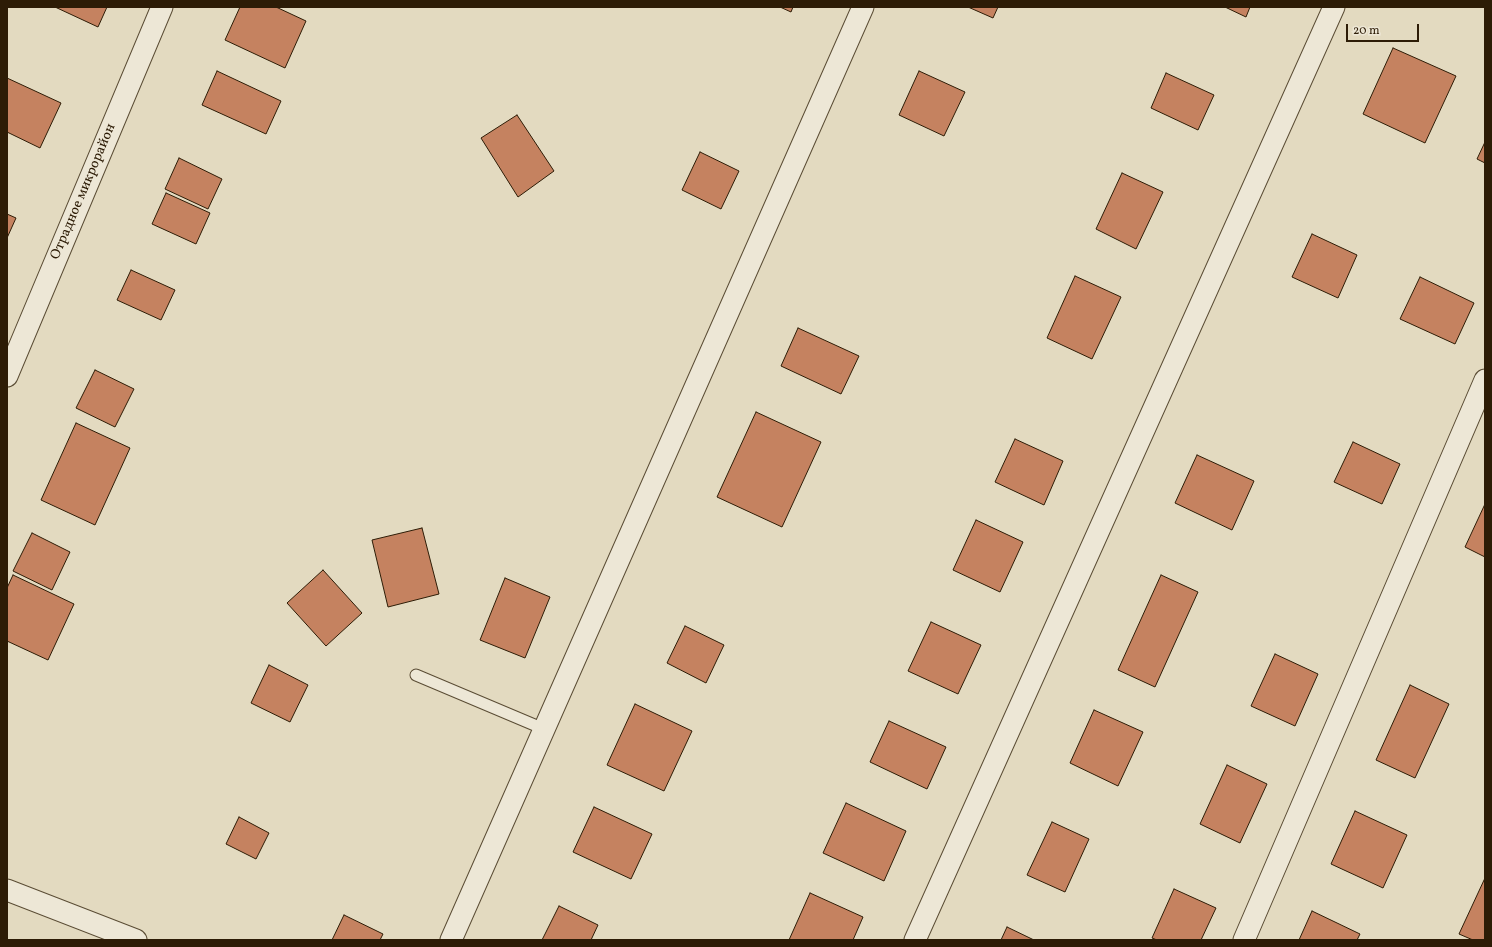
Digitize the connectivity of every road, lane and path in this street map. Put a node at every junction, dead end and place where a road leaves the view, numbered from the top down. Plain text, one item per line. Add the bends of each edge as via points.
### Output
1 (162, 7) edge
2 (863, 7) edge
3 (1334, 7) edge
4 (7, 376) edge
5 (1485, 380) edge
6 (416, 675) dead end
7 (544, 729) junction
8 (7, 890) edge
9 (136, 940) edge
10 (451, 940) edge
11 (914, 940) edge
12 (1244, 940) edge

1 - 4 street, Отрадное микрорайон
2 - 7 street
3 - 11 street
5 - 12 street
6 - 7 lane
7 - 10 street
8 - 9 street

